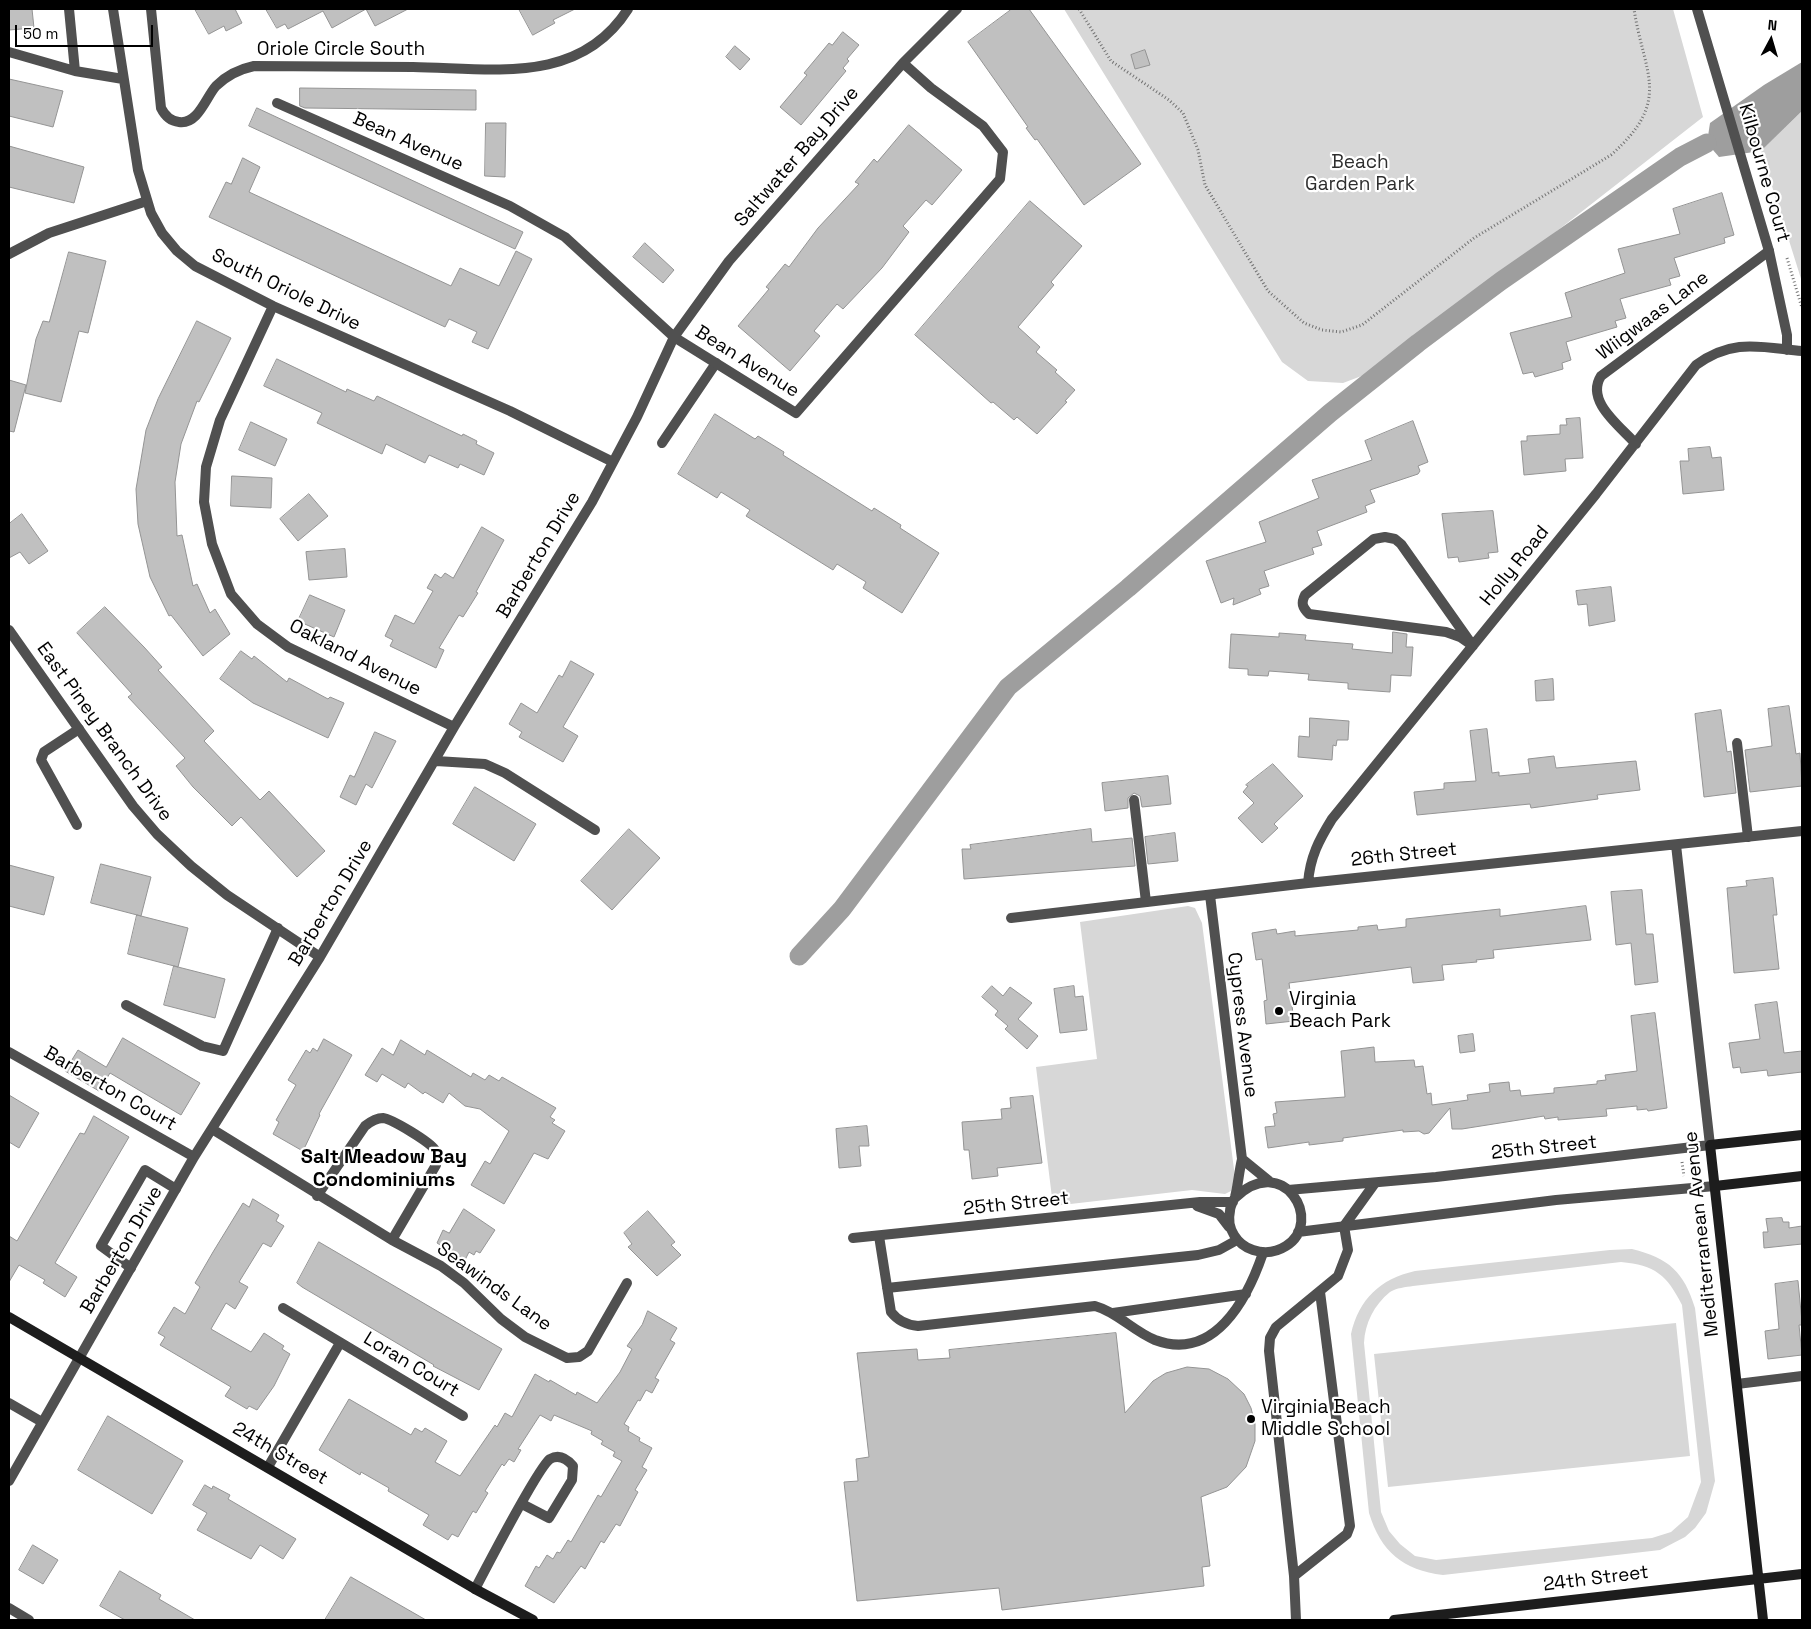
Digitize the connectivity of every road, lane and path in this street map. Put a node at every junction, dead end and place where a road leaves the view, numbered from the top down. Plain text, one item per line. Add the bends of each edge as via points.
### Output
1 (69, 9) edge
2 (113, 9) edge
3 (151, 9) edge
4 (628, 9) edge
5 (957, 9) edge
6 (1080, 9) edge
7 (1634, 9) edge
8 (1697, 9) edge
9 (9, 52) edge
10 (904, 63) junction
11 (75, 71) junction
12 (123, 80) junction
13 (277, 103) dead end
14 (147, 201) junction
15 (1769, 251) junction
16 (9, 254) edge
17 (273, 306) junction
18 (674, 337) junction
19 (1787, 350) junction
20 (1802, 351) edge
21 (716, 363) junction
22 (662, 442) dead end
23 (1636, 444) junction
24 (613, 462) junction
25 (9, 630) edge
26 (1473, 646) junction
27 (454, 727) junction
28 (79, 729) junction
29 (1737, 743) dead end
30 (436, 761) junction
31 (1134, 800) dead end
32 (77, 825) dead end
33 (595, 830) dead end
34 (1802, 831) edge
35 (1748, 837) junction
36 (1676, 845) junction
37 (1308, 882) junction
38 (1210, 895) junction
39 (1146, 902) junction
40 (1011, 918) dead end
41 (278, 928) junction
42 (320, 957) junction
43 (126, 1005) dead end
44 (9, 1052) edge
45 (212, 1129) junction
46 (1802, 1135) edge
47 (1710, 1145) junction
48 (1682, 1157) dead end
49 (194, 1158) junction
50 (1242, 1159) junction
51 (1802, 1176) edge
52 (1684, 1179) dead end
53 (1269, 1181) junction
54 (1375, 1183) junction
55 (1714, 1186) junction
56 (176, 1189) junction
57 (1288, 1190) junction
58 (317, 1196) junction
59 (1234, 1200) junction
60 (1184, 1204) junction
61 (1344, 1226) junction
62 (1231, 1230) junction
63 (1298, 1232) junction
64 (880, 1236) junction
65 (853, 1238) dead end
66 (392, 1240) junction
67 (1237, 1240) junction
68 (1263, 1253) junction
69 (131, 1268) junction
70 (627, 1283) dead end
71 (887, 1288) junction
72 (1320, 1292) junction
73 (1246, 1294) junction
74 (283, 1308) dead end
75 (1113, 1313) junction
76 (9, 1317) edge
77 (340, 1343) junction
78 (80, 1358) junction
79 (1802, 1376) edge
80 (1736, 1384) junction
81 (9, 1403) edge
82 (463, 1416) dead end
83 (42, 1422) junction
84 (268, 1467) junction
85 (9, 1480) edge
86 (522, 1504) junction
87 (1802, 1574) edge
88 (1294, 1576) junction
89 (1758, 1578) junction
90 (474, 1589) junction
91 (9, 1608) edge
92 (29, 1620) edge
93 (533, 1620) edge
94 (1296, 1620) edge
95 (1394, 1620) edge
96 (1763, 1620) edge

1 - 11 street
2 - 12 street, South Oriole Drive
3 - 4 street, Oriole Circle South via 161,108 172,121 182,123 196,115 215,87 228,76 254,66 503,72 532,68 587,50 601,40
5 - 10 street, Saltwater Bay Drive
6 - 7 path via 1111,61 1183,113 1198,150 1205,185 1268,291 1304,323 1322,330 1341,332 1362,325 1474,238 1612,155 1625,143 1639,124 1650,92 1650,75
8 - 15 street, Kilbourne Court
9 - 11 street
10 - 18 street, Saltwater Bay Drive via 729,261
10 - 21 street, Bean Avenue via 930,88 983,126 1003,152 1000,179 796,413
11 - 12 street
12 - 14 street, South Oriole Drive via 138,170
13 - 18 street, Bean Avenue via 510,206 565,236
14 - 16 street via 49,233
14 - 17 street, South Oriole Drive via 162,233 195,266
15 - 19 street, Kilbourne Court via 1787,335
15 - 23 street, Wiigwaas Lane via 1601,376 1595,392 1598,401
17 - 24 street, South Oriole Drive via 510,411
17 - 27 street, Oakland Avenue via 220,420 206,467 204,502 212,544 231,594 256,624 288,646
18 - 21 street, Bean Avenue
18 - 24 street, Barberton Drive
19 - 20 street, Holly Road
19 - 23 street, Holly Road via 1743,346 1726,348 1710,355 1696,365
21 - 22 street
23 - 26 street, Holly Road
24 - 27 street, Barberton Drive via 592,502
25 - 28 street, East Piney Branch Drive
26 - 26 street via 1395,539 1374,539 1305,594 1302,601 1309,614 1446,632
26 - 37 street, Holly Road via 1332,818 1316,845
27 - 30 street, Barberton Drive
28 - 32 street via 44,752 41,760
28 - 41 street, East Piney Branch Drive via 133,806 157,834 227,896
29 - 35 street
30 - 33 street via 485,764 505,772
30 - 42 street, Barberton Drive
31 - 39 street
34 - 35 street, 26th Street
35 - 36 street, 26th Street
36 - 37 street, 26th Street
36 - 47 street, Mediterranean Avenue
37 - 38 street, 26th Street
38 - 39 street, 26th Street
38 - 50 street, Cypress Avenue
39 - 40 street, 26th Street
41 - 42 street, East Piney Branch Drive
41 - 43 street via 223,1052 202,1046
42 - 45 street, Barberton Drive
44 - 49 street, Barberton Court
45 - 49 street, Barberton Drive
45 - 58 street, Seawinds Lane
46 - 47 street, 25th Street
47 - 54 street, 25th Street
47 - 55 street, Mediterranean Avenue
48 - 52 path
49 - 56 street, Barberton Drive
50 - 53 street
50 - 59 street, Cypress Avenue
51 - 55 street
53 - 57 street, 25th Street
53 - 59 street via 1246,1187
54 - 57 street, 25th Street
54 - 61 street
55 - 61 street via 1556,1200
55 - 80 street, Mediterranean Avenue
56 - 69 street, Barberton Drive
56 - 69 street via 145,1170 100,1246
57 - 63 street via 1301,1212
58 - 66 street, Seawinds Lane
58 - 66 street via 365,1126 383,1118 392,1121 434,1148 437,1156 436,1165
59 - 60 street, 25th Street
59 - 62 street via 1229,1218
60 - 62 street, 25th Street via 1206,1207 1219,1214
60 - 64 street, 25th Street
61 - 63 street
61 - 72 street via 1348,1250 1338,1276
62 - 67 street, 25th Street
63 - 68 street via 1288,1245 1278,1251
64 - 65 street, 25th Street
64 - 71 street
66 - 70 street, Seawinds Lane via 464,1282 501,1319 525,1337 567,1358 579,1357 588,1351
67 - 68 street via 1247,1248
67 - 71 street via 1219,1250 1198,1255
68 - 73 street
69 - 78 street, Barberton Drive
71 - 75 street via 891,1312 896,1319 918,1326 1080,1306 1095,1306
72 - 88 street via 1276,1327 1270,1338
72 - 88 street via 1350,1526 1347,1534
73 - 75 street
73 - 75 street via 1226,1322 1211,1334 1198,1342 1181,1345 1139,1332
74 - 77 street, Loran Court
76 - 78 street, 24th Street
77 - 82 street, Loran Court
77 - 84 street, Loran Court
78 - 83 street, Barberton Drive
78 - 84 street, 24th Street
79 - 80 street
80 - 89 street, Mediterranean Avenue
81 - 83 street
83 - 85 street, Barberton Drive
84 - 90 street, 24th Street
86 - 86 street via 545,1463 561,1457 573,1466 572,1480 549,1518
86 - 90 street
87 - 89 street, 24th Street
88 - 94 street
89 - 95 street, 24th Street
89 - 96 street, Mediterranean Avenue
90 - 93 street, 24th Street
91 - 92 street

